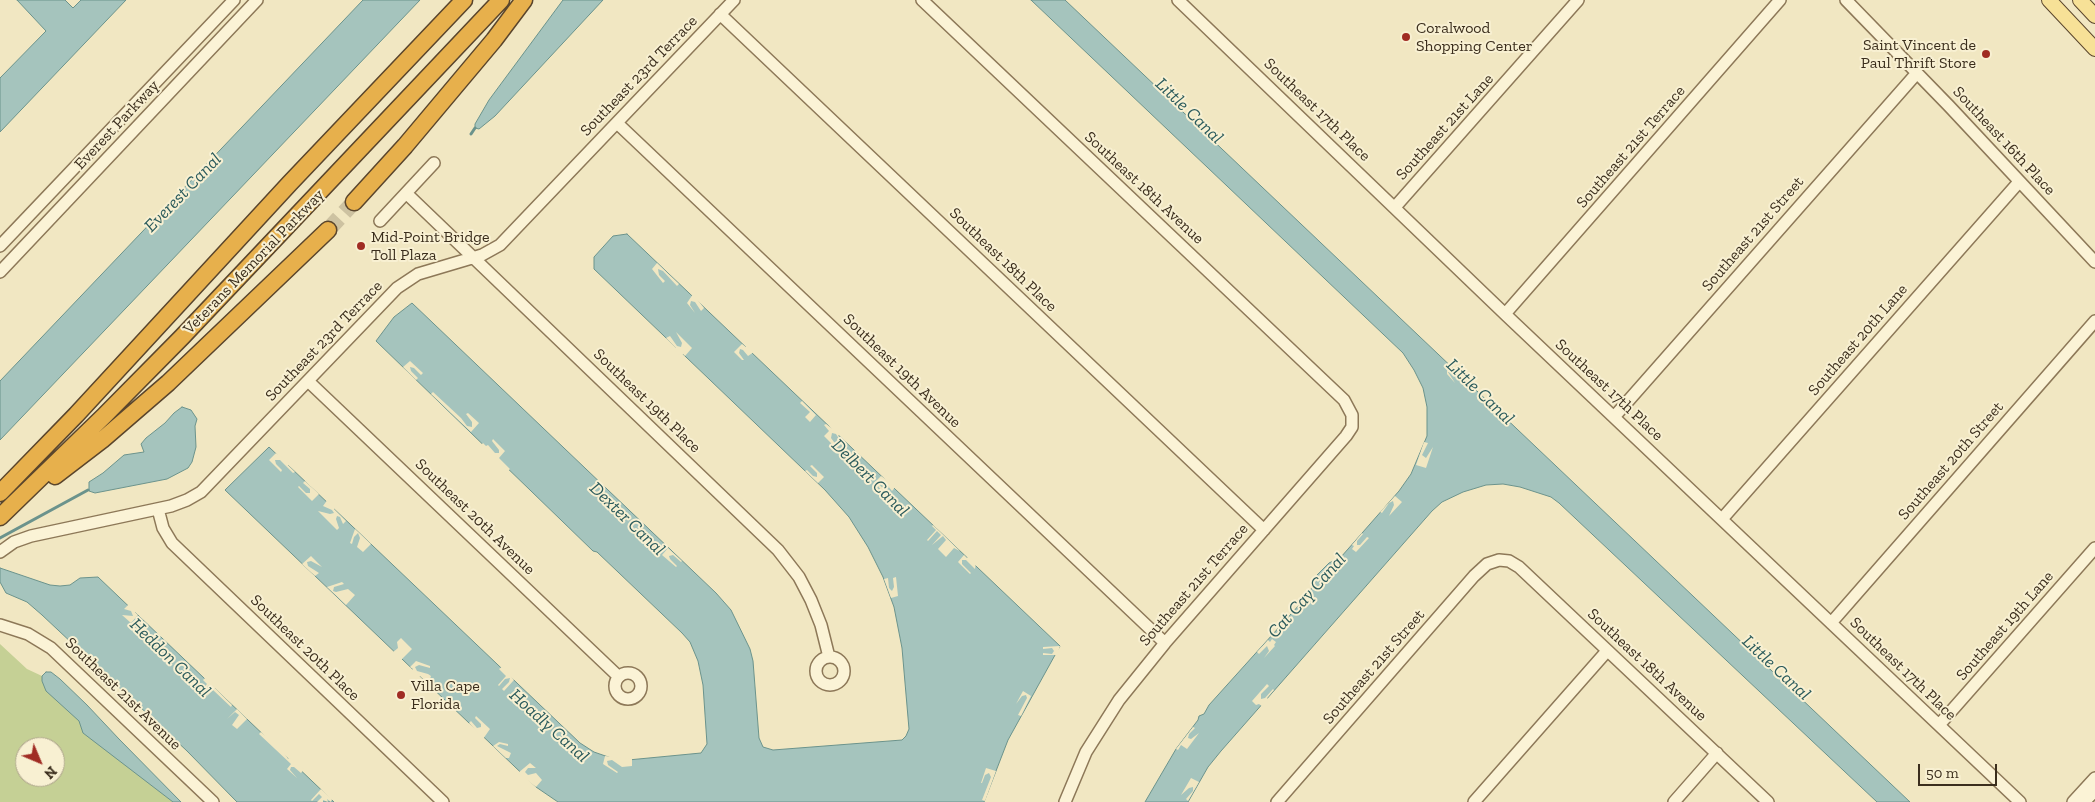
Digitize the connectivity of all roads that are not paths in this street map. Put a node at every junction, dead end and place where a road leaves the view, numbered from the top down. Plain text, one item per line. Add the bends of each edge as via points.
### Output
1 (234, 0) edge
2 (257, 0) edge
3 (464, 0) edge
4 (501, 0) edge
5 (524, 0) edge
6 (734, 0) edge
7 (922, 0) edge
8 (1178, 0) edge
9 (1578, 0) edge
10 (1780, 0) edge
11 (1846, 0) edge
12 (2049, 0) edge
13 (2080, 0) edge
14 (720, 14) junction
15 (2095, 16) edge
16 (2095, 49) edge
17 (1917, 73) junction
18 (617, 123) junction
19 (434, 164) dead end
20 (2019, 182) junction
21 (406, 194) junction
22 (354, 202) tunnel mouth
23 (1396, 207) junction
24 (380, 221) dead end
25 (328, 230) tunnel mouth
26 (0, 246) edge
27 (474, 258) junction
28 (2095, 262) edge
29 (0, 272) edge
30 (1505, 314) junction
31 (2095, 321) edge
32 (308, 381) junction
33 (1344, 400) joint
34 (1614, 417) junction
35 (0, 492) edge
36 (158, 509) junction
37 (0, 518) edge
38 (1722, 519) junction
39 (1264, 530) junction
40 (2095, 548) edge
41 (0, 552) edge
42 (1499, 560) joint
43 (1831, 622) junction
44 (0, 625) edge
45 (1165, 643) junction
46 (1607, 651) junction
47 (829, 657) dead end
48 (619, 676) dead end
49 (1939, 725) junction
50 (1717, 753) junction
51 (2095, 778) edge
52 (2095, 791) edge
53 (212, 802) edge
54 (443, 802) edge
55 (1065, 802) edge
56 (1277, 802) edge
57 (1474, 802) edge
58 (1674, 802) edge
59 (1768, 802) edge
60 (2020, 802) edge
61 (2073, 802) edge
62 (2084, 802) edge

1 - 26 street, Everest Parkway
2 - 29 street, Everest Parkway
3 - 35 highway, Veterans Memorial Parkway
4 - 37 highway, Veterans Memorial Parkway via 182,337
5 - 22 highway via 405,146
6 - 14 street, Southeast 23rd Terrace
7 - 33 street, Southeast 18th Avenue
8 - 23 street, Southeast 17th Place
9 - 23 street, Southeast 21st Lane
10 - 30 street, Southeast 21st Terrace
11 - 17 street, Southeast 16th Place
12 - 16 main road
13 - 15 main road
14 - 18 street, Southeast 23rd Terrace
14 - 39 street, Southeast 18th Place
17 - 20 street, Southeast 16th Place
17 - 34 street, Southeast 21st Street
18 - 27 street, Southeast 23rd Terrace via 508,237 494,249
18 - 45 street, Southeast 19th Avenue
19 - 21 street
20 - 28 street, Southeast 16th Place
20 - 38 street, Southeast 20th Lane
21 - 24 street
21 - 27 street, Southeast 19th Place
23 - 30 street, Southeast 17th Place
25 - 37 highway, Veterans Memorial Parkway via 138,410
27 - 32 street, Southeast 23rd Terrace via 425,271 403,283
27 - 47 street, Southeast 19th Place via 778,550 796,572 811,600
30 - 34 street, Southeast 17th Place
31 - 43 street, Southeast 20th Street
32 - 36 street, Southeast 23rd Terrace via 208,486 187,500
32 - 48 street, Southeast 20th Avenue
33 - 39 street, Southeast 21st Terrace via 1353,421 1349,432
34 - 38 street, Southeast 17th Place
36 - 41 street, Southeast 23rd Terrace via 30,536
36 - 54 street, Southeast 20th Place via 163,528 172,543
38 - 43 street, Southeast 17th Place
39 - 45 street, Southeast 21st Terrace
40 - 49 street, Southeast 19th Lane
42 - 46 street, Southeast 18th Avenue via 1519,567
42 - 56 street, Southeast 21st Street via 1487,564 1474,576
43 - 49 street, Southeast 17th Place
44 - 53 street, Southeast 21st Avenue via 28,634 51,648
45 - 55 street, Southeast 21st Terrace via 1118,700 1099,730
46 - 50 street, Southeast 18th Avenue
46 - 57 street
49 - 60 street, Southeast 17th Place
50 - 58 street
50 - 59 street, Southeast 18th Avenue
51 - 61 street
52 - 62 street

